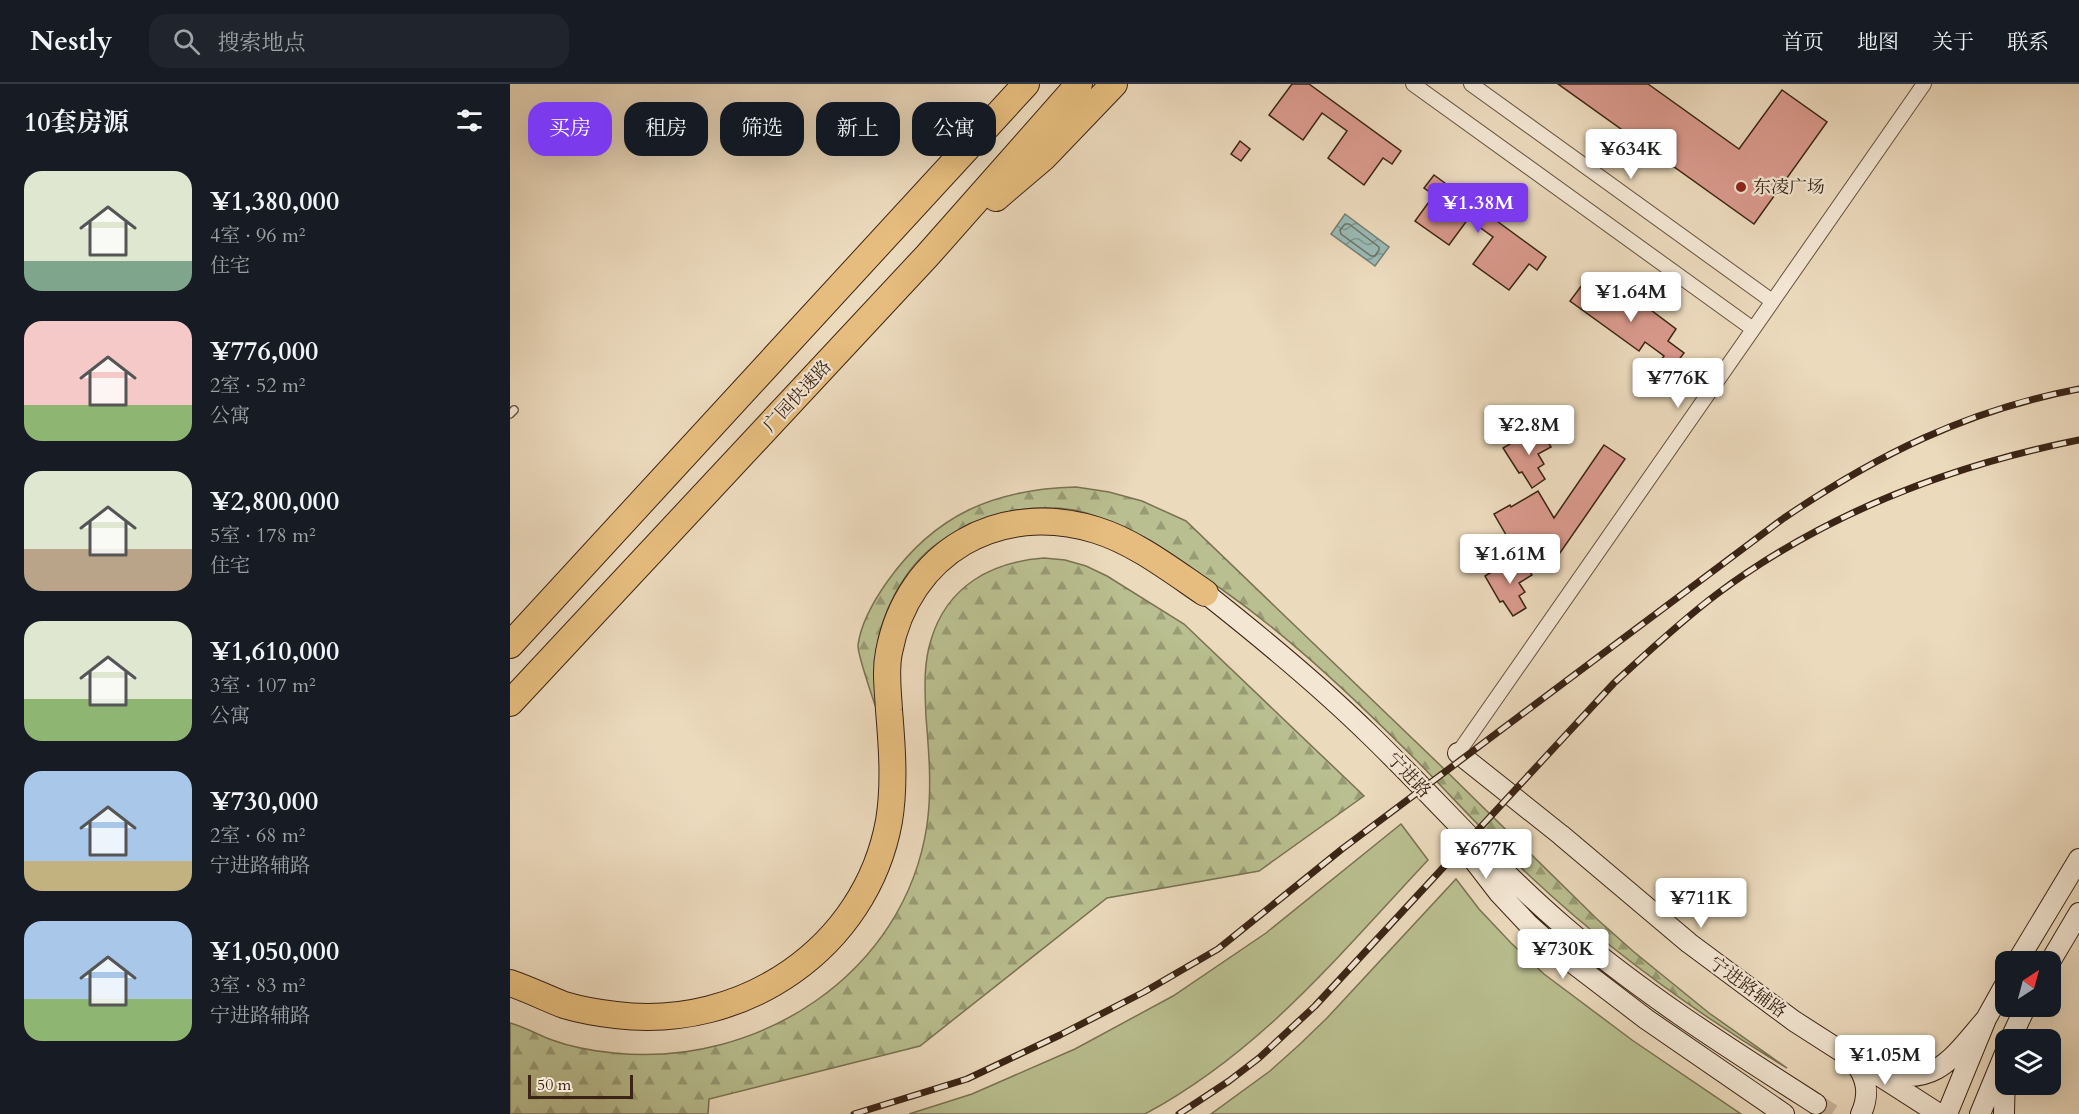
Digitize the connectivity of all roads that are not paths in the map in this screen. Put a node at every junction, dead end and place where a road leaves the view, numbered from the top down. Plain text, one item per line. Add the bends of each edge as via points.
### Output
1 (1008, 84) edge
2 (1026, 84) edge
3 (1079, 84) edge
4 (1114, 84) edge
5 (1413, 84) edge
6 (1471, 84) edge
7 (1923, 84) edge
8 (927, 256) junction
9 (848, 279) junction
10 (1772, 301) junction
11 (1753, 329) junction
12 (1205, 593) joint
13 (510, 645) edge
14 (510, 703) edge
15 (1458, 753) joint
16 (1409, 774) junction
17 (2079, 858) edge
18 (2079, 913) edge
19 (2024, 951) edge
20 (2057, 951) edge
21 (510, 983) edge
22 (1995, 1003) edge
23 (1986, 1019) junction
24 (1854, 1061) junction
25 (1995, 1078) edge
26 (2005, 1095) edge
27 (1816, 1104) tunnel mouth
28 (1784, 1114) edge
29 (1861, 1114) edge
30 (1939, 1114) edge
31 (1947, 1114) edge
32 (1980, 1114) edge
33 (2004, 1114) edge

1 - 9 highway
2 - 9 highway
3 - 8 highway, 广园快速路
4 - 8 highway via 1044,157
5 - 11 street
6 - 10 street
7 - 10 street
8 - 14 highway, 广园快速路
9 - 13 highway
10 - 11 street
11 - 15 street
12 - 16 street, 宁进路 via 1331,698
12 - 21 highway via 1125,542 1072,523 1016,522 963,541 940,557 921,578 895,627 886,682 892,786 889,820 868,885 829,940 804,963 752,994 708,1009 673,1015 618,1016 591,1011 564,1005
15 - 24 street, 宁进路辅路 via 1689,944
16 - 27 street, 宁进路 via 1521,888 1600,956 1684,1019
16 - 28 street via 1528,925 1646,1019
17 - 19 street
18 - 20 street
22 - 23 street
23 - 24 street via 1954,1057 1919,1076 1899,1077
23 - 31 street
24 - 29 street via 1867,1085
24 - 30 street, 宁进路辅路
25 - 32 street
26 - 33 street

